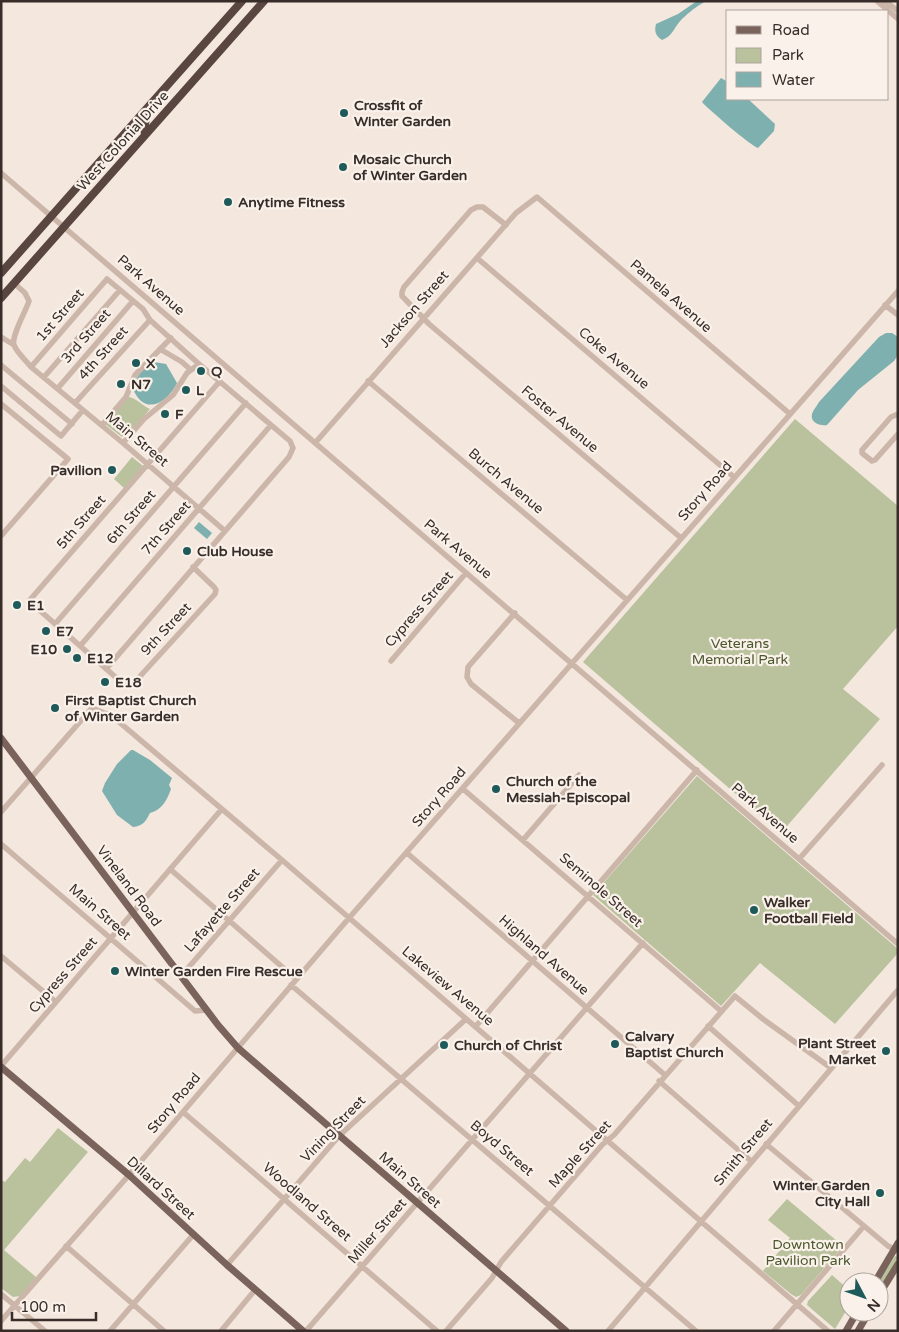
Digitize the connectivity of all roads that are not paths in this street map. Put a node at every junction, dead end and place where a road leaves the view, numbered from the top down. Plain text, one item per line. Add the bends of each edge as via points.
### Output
1 (242, 1) edge
2 (264, 1) edge
3 (877, 1) edge
4 (886, 1) edge
5 (895, 11) edge
6 (898, 19) edge
7 (158, 96) junction
8 (145, 135) junction
9 (1, 173) edge
10 (537, 197) joint
11 (51, 215) junction
12 (506, 225) junction
13 (64, 226) junction
14 (476, 258) junction
15 (1, 273) edge
16 (14, 283) junction
17 (120, 290) junction
18 (898, 291) edge
19 (1, 298) edge
20 (133, 301) junction
21 (886, 304) junction
22 (898, 315) edge
23 (423, 318) junction
24 (150, 320) junction
25 (1, 337) edge
26 (171, 338) junction
27 (14, 345) junction
28 (160, 349) junction
29 (200, 364) junction
30 (1, 365) edge
31 (31, 367) junction
32 (191, 370) junction
33 (44, 377) junction
34 (368, 381) junction
35 (220, 382) junction
36 (1, 386) edge
37 (58, 388) junction
38 (75, 403) junction
39 (246, 403) junction
40 (2, 405) edge
41 (83, 410) junction
42 (790, 414) junction
43 (898, 414) edge
44 (72, 424) junction
45 (102, 425) junction
46 (271, 425) junction
47 (898, 434) edge
48 (123, 443) junction
49 (314, 443) junction
50 (148, 464) junction
51 (734, 477) junction
52 (174, 487) junction
53 (199, 509) junction
54 (225, 531) junction
55 (1, 536) edge
56 (681, 538) junction
57 (193, 568) junction
58 (466, 573) junction
59 (627, 600) junction
60 (514, 613) junction
61 (55, 624) junction
62 (80, 646) junction
63 (390, 661) dead end
64 (572, 663) junction
65 (106, 669) junction
66 (519, 724) junction
67 (1, 738) edge
68 (882, 765) dead end
69 (697, 770) junction
70 (579, 775) dead end
71 (31, 777) junction
72 (463, 789) junction
73 (221, 810) junction
74 (1, 812) edge
75 (523, 840) junction
76 (1, 844) edge
77 (407, 853) junction
78 (799, 859) junction
79 (282, 860) junction
80 (170, 869) junction
81 (589, 896) junction
82 (134, 912) junction
83 (349, 918) junction
84 (229, 921) junction
85 (111, 938) junction
86 (643, 943) junction
87 (898, 944) edge
88 (1, 956) edge
89 (533, 961) junction
90 (181, 976) junction
91 (296, 979) junction
92 (291, 985) junction
93 (898, 990) edge
94 (56, 1002) junction
95 (586, 1008) junction
96 (207, 1010) junction
97 (721, 1011) junction
98 (466, 1018) junction
99 (476, 1026) junction
100 (708, 1026) junction
101 (238, 1048) junction
102 (1, 1066) edge
103 (831, 1068) junction
104 (530, 1073) junction
105 (665, 1075) junction
106 (401, 1078) junction
107 (659, 1082) junction
108 (799, 1106) junction
109 (183, 1112) junction
110 (339, 1136) junction
111 (472, 1140) junction
112 (608, 1140) junction
113 (766, 1144) junction
114 (751, 1161) junction
115 (129, 1175) junction
116 (284, 1200) junction
117 (418, 1203) junction
118 (550, 1206) junction
119 (702, 1220) junction
120 (864, 1226) junction
121 (193, 1234) junction
122 (66, 1246) junction
123 (897, 1248) edge
124 (898, 1264) edge
125 (227, 1265) junction
126 (362, 1267) junction
127 (496, 1271) junction
128 (881, 1272) edge
129 (889, 1279) edge
130 (645, 1286) junction
131 (255, 1290) junction
132 (1, 1294) edge
133 (133, 1304) junction
134 (796, 1304) junction
135 (15, 1305) junction
136 (1, 1321) edge
137 (45, 1331) edge
138 (110, 1331) edge
139 (164, 1331) edge
140 (220, 1331) edge
141 (304, 1331) edge
142 (437, 1331) edge
143 (446, 1331) edge
144 (566, 1331) edge
145 (608, 1331) edge
146 (696, 1331) edge
147 (774, 1331) edge
148 (828, 1331) edge

1 - 7 highway, West Colonial Drive
2 - 8 highway, West Colonial Drive
3 - 5 street
4 - 5 street
5 - 6 street
7 - 8 highway via 145,121
7 - 11 highway, West Colonial Drive
8 - 13 highway, West Colonial Drive
9 - 11 street, Park Avenue
10 - 12 street, Jackson Street
10 - 42 street, Pamela Avenue
11 - 13 street, Park Avenue
11 - 15 highway, West Colonial Drive
12 - 14 street, Jackson Street
12 - 23 street, Foster Avenue via 483,206 471,210 402,292 405,301
13 - 16 highway, West Colonial Drive
13 - 49 street, Park Avenue
14 - 23 street, Jackson Street
14 - 51 street, Coke Avenue
16 - 19 highway, West Colonial Drive
16 - 27 street via 30,301 14,337
17 - 20 street
17 - 31 street, 1st Street via 107,279
17 - 33 street
18 - 21 street, Story Road
20 - 24 street
20 - 37 street, 3rd Street
21 - 22 street
21 - 42 street, Story Road
23 - 34 street, Jackson Street
23 - 56 street, Foster Avenue
24 - 26 street
24 - 38 street, 4th Street
25 - 27 street
26 - 28 street
26 - 29 street
27 - 31 street, Main Street
28 - 32 street
28 - 45 street via 135,376 126,398
29 - 32 street
29 - 35 street
30 - 44 street
31 - 33 street, Main Street
32 - 48 street via 173,395 144,419
33 - 37 street, Main Street
34 - 49 street, Jackson Street
34 - 59 street, Burch Avenue
35 - 39 street
35 - 50 street, 5th Street
36 - 44 street via 61,436
37 - 38 street, Main Street
38 - 41 street, Main Street
39 - 46 street
39 - 52 street, 6th Street
40 - 55 street via 68,459
41 - 44 street
41 - 45 street, Main Street
42 - 51 street, Story Road
43 - 47 street via 891,417 862,453 875,460
45 - 48 street, Main Street
46 - 53 street, 7th Street
46 - 54 street via 290,441 291,453
48 - 50 street, Main Street
49 - 58 street, Park Avenue
50 - 52 street, Main Street
50 - 61 street, 5th Street via 29,601
51 - 56 street, Story Road
52 - 53 street, Main Street
52 - 61 street, 6th Street
53 - 54 street, Main Street
53 - 62 street, 7th Street
54 - 57 street
56 - 59 street, Story Road
57 - 65 street
57 - 65 street, 9th Street via 214,587 215,594 133,684 120,682
58 - 60 street, Park Avenue
58 - 63 street, Cypress Street
59 - 64 street, Story Road
60 - 64 street, Park Avenue
60 - 66 street via 468,667 467,677 471,684
61 - 62 street, 5th Street
62 - 65 street, 5th Street
64 - 66 street, Story Road
64 - 69 street, Park Avenue
66 - 72 street, Story Road
67 - 71 main road, Vineland Road
68 - 78 street
69 - 78 street, Park Avenue
69 - 81 street
70 - 75 street
71 - 73 street, Lakeview Avenue via 92,708 112,716
71 - 74 street
71 - 82 main road, Vineland Road
72 - 75 street, Seminole Street
72 - 77 street, Story Road
73 - 79 street, Lakeview Avenue
73 - 80 street, Cypress Street
75 - 81 street, Seminole Street
76 - 85 street, Main Street
77 - 83 street, Story Road
77 - 89 street, Highland Avenue
78 - 87 street, Park Avenue
79 - 83 street, Lakeview Avenue
79 - 84 street, Lafayette Street
80 - 82 street, Cypress Street
80 - 84 street
81 - 86 street, Seminole Street
81 - 89 street
82 - 85 street, Cypress Street
82 - 90 main road, Vineland Road
83 - 91 street, Story Road
83 - 98 street, Lakeview Avenue
84 - 90 street, Lafayette Street
84 - 91 street
85 - 94 street, Cypress Street
85 - 96 street, Main Street via 195,1011
86 - 95 street, Miller Street
86 - 97 street, Seminole Street
88 - 94 street
89 - 95 street, Highland Avenue
89 - 99 street
90 - 96 main road, Vineland Road
91 - 92 street, Story Road
92 - 101 street, Story Road
92 - 106 street, Boyd Street
93 - 103 street, Smith Street
94 - 102 street, Cypress Street
95 - 104 street, Miller Street
95 - 105 street, Highland Avenue
96 - 101 main road, Vineland Road
97 - 100 street, Maple Street
97 - 103 street, Maple Street via 735,996
98 - 99 street, Lakeview Avenue
98 - 106 street, Vining Street
99 - 104 street, Lakeview Avenue
100 - 105 street, Maple Street
100 - 108 street
101 - 109 street, Story Road
101 - 110 main road, Main Street
102 - 115 main road, Dillard Street
103 - 108 street, Smith Street
104 - 111 street, Miller Street
104 - 112 street, Lakeview Avenue
105 - 107 street, Maple Street
106 - 110 street, Vining Street
106 - 111 street, Boyd Street
107 - 112 street, Maple Street
107 - 114 street
108 - 113 street, Smith Street
109 - 115 street, Story Road
109 - 116 street, Woodland Street
110 - 116 street, Vining Street
110 - 117 main road, Main Street
111 - 117 street, Miller Street
111 - 118 street, Boyd Street
112 - 118 street, Maple Street
112 - 119 street, Lakeview Avenue
113 - 114 street, Smith Street
113 - 120 street
114 - 119 street, Smith Street
115 - 121 main road, Dillard Street
115 - 122 street, Story Road
116 - 125 street, Vining Street
116 - 126 street, Woodland Street
117 - 126 street, Miller Street
117 - 127 main road, Main Street
118 - 127 street, Maple Street
118 - 130 street, Boyd Street
119 - 130 street, Smith Street
119 - 134 street, Lakeview Avenue
120 - 123 street
120 - 134 street
121 - 125 main road, Dillard Street
121 - 133 street
122 - 133 street
122 - 135 street, Story Road
123 - 128 main road
124 - 129 main road
125 - 131 main road, Dillard Street
126 - 141 street, Miller Street
126 - 142 street, Woodland Street
127 - 143 street, Maple Street
127 - 144 main road, Main Street
130 - 145 street, Smith Street
130 - 146 street, Boyd Street
131 - 140 street
131 - 141 main road, Dillard Street
132 - 135 street
133 - 138 street
133 - 139 street
134 - 147 street
134 - 148 street, Lakeview Avenue
135 - 136 street, Story Road
135 - 137 street

